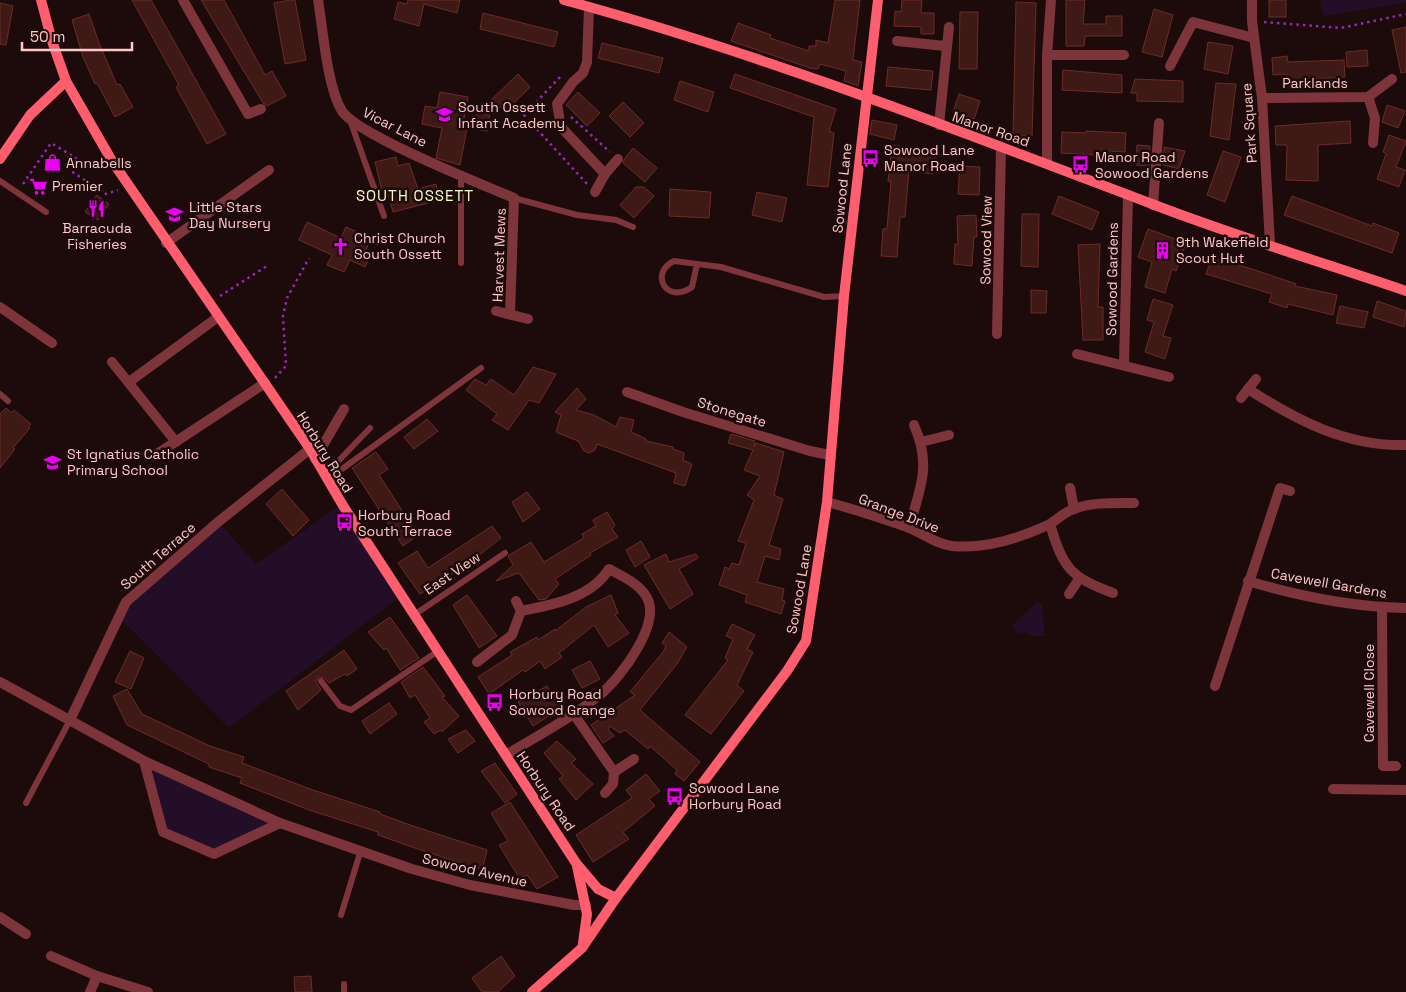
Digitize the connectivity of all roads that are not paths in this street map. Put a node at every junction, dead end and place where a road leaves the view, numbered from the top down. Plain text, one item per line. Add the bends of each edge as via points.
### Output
1 (42, 0) edge
2 (183, 0) edge
3 (318, 0) edge
4 (564, 0) edge
5 (878, 0) edge
6 (1051, 0) edge
7 (1252, 0) edge
8 (589, 7) junction
9 (949, 27) dead end
10 (1254, 38) junction
11 (897, 41) dead end
12 (945, 46) junction
13 (1047, 55) junction
14 (1124, 55) dead end
15 (1170, 66) dead end
16 (1392, 79) dead end
17 (66, 81) junction
18 (1368, 97) junction
19 (865, 98) junction
20 (1262, 98) junction
21 (261, 109) dead end
22 (350, 118) junction
23 (1159, 123) dead end
24 (939, 126) junction
25 (1373, 143) dead end
26 (1001, 148) junction
27 (0, 159) edge
28 (618, 159) road end
29 (1047, 164) junction
30 (269, 170) dead end
31 (605, 174) junction
32 (461, 176) junction
33 (0, 181) edge
34 (594, 192) dead end
35 (1128, 195) junction
36 (514, 198) junction
37 (1153, 205) junction
38 (46, 212) dead end
39 (384, 216) dead end
40 (633, 227) dead end
41 (166, 243) junction
42 (1270, 244) junction
43 (461, 263) dead end
44 (696, 264) junction
45 (1406, 291) edge
46 (844, 296) junction
47 (0, 307) edge
48 (496, 311) dead end
49 (510, 314) junction
50 (218, 317) junction
51 (528, 319) dead end
52 (997, 334) dead end
53 (52, 343) dead end
54 (1077, 354) dead end
55 (112, 362) dead end
56 (1124, 364) junction
57 (481, 368) dead end
58 (1169, 376) dead end
59 (1256, 379) dead end
60 (128, 382) junction
61 (266, 386) junction
62 (1248, 389) junction
63 (627, 392) dead end
64 (0, 394) edge
65 (1241, 398) dead end
66 (8, 401) dead end
67 (344, 409) dead end
68 (914, 425) dead end
69 (370, 428) dead end
70 (948, 435) dead end
71 (176, 442) junction
72 (921, 442) junction
73 (1406, 445) edge
74 (313, 454) junction
75 (830, 455) junction
76 (154, 456) dead end
77 (326, 478) junction
78 (1070, 488) dead end
79 (1290, 491) dead end
80 (827, 502) junction
81 (1134, 503) dead end
82 (1074, 509) junction
83 (1050, 524) junction
84 (908, 528) junction
85 (505, 553) dead end
86 (1079, 579) junction
87 (1248, 581) junction
88 (1113, 593) dead end
89 (1069, 594) dead end
90 (516, 601) dead end
91 (1382, 608) junction
92 (1406, 608) edge
93 (521, 611) junction
94 (414, 615) junction
95 (438, 651) junction
96 (477, 662) dead end
97 (321, 681) dead end
98 (0, 682) edge
99 (1215, 686) dead end
100 (573, 713) junction
101 (70, 720) junction
102 (506, 756) junction
103 (634, 759) dead end
104 (144, 761) junction
105 (1396, 766) dead end
106 (614, 772) junction
107 (1333, 789) dead end
108 (1406, 790) edge
109 (604, 792) dead end
110 (26, 803) dead end
111 (280, 823) junction
112 (360, 853) junction
113 (576, 863) junction
114 (616, 898) junction
115 (586, 905) junction
116 (341, 915) dead end
117 (0, 917) edge
118 (26, 934) dead end
119 (582, 948) junction
120 (51, 956) dead end
121 (97, 976) junction
122 (344, 984) dead end
123 (90, 992) edge
124 (148, 992) edge
125 (344, 992) edge
126 (532, 992) edge

1 - 17 street, Horbury Road
2 - 21 street via 248,114
3 - 22 street, Vicar Lane via 335,96
4 - 8 street, Manor Road
5 - 19 street, Sowood Lane
6 - 13 street
7 - 10 street, Park Square
8 - 19 street, Manor Road via 730,50
8 - 31 street via 587,62 583,73 557,104 561,127
9 - 12 street
10 - 15 street via 1193,22
10 - 20 street, Park Square
11 - 12 street
12 - 24 street
13 - 14 street
13 - 29 street
16 - 18 street
17 - 27 street via 30,115
17 - 41 street, Horbury Road
18 - 20 street, Parklands
18 - 25 street via 1375,118
19 - 24 street, Manor Road
19 - 46 street, Sowood Lane
20 - 42 street, Park Square
22 - 32 street, Vicar Lane via 370,132
22 - 39 lane
23 - 37 street
24 - 26 street, Manor Road
26 - 29 street, Manor Road
26 - 52 street, Sowood View
28 - 31 street
29 - 35 street, Manor Road
30 - 41 street
31 - 34 street
32 - 36 street, Vicar Lane
32 - 43 lane
33 - 38 lane
35 - 37 street, Manor Road
35 - 56 street, Sowood Gardens
36 - 40 lane via 577,215 616,220
36 - 49 street, Harvest Mews
37 - 42 street, Manor Road
41 - 50 street, Horbury Road
42 - 45 street, Manor Road
44 - 44 lane via 674,261 667,264 662,282 666,289 674,293 685,292 692,287
44 - 46 lane via 721,267 824,297
46 - 75 street, Sowood Lane
47 - 53 street
48 - 49 street, Harvest Mews
49 - 51 street, Harvest Mews
50 - 60 street
50 - 61 street, Horbury Road
54 - 56 street
55 - 60 street
56 - 58 street
57 - 77 lane
59 - 62 street
60 - 71 street
61 - 71 street
61 - 74 street, Horbury Road
62 - 65 street
62 - 73 street via 1328,433 1360,442
63 - 75 street, Stonegate
64 - 66 lane
67 - 74 street
68 - 72 street
69 - 77 lane
70 - 72 street
71 - 76 street
72 - 84 street via 922,481
74 - 77 street, Horbury Road
74 - 101 street, South Terrace via 218,522 126,602
75 - 80 street, Sowood Lane
77 - 94 street, Horbury Road
78 - 82 street
79 - 87 street, Cavewell Gardens via 1280,488
80 - 84 street, Grange Drive
80 - 114 street, Sowood Lane via 806,641 788,671
81 - 82 street, Grange Drive via 1106,503
82 - 83 street, Grange Drive
83 - 84 street, Grange Drive via 1013,538 968,546 935,542
83 - 86 street via 1059,552
85 - 94 lane, East View
86 - 88 street
86 - 89 street
87 - 91 street, Cavewell Gardens via 1276,590
87 - 99 street, Cavewell Gardens
90 - 93 street
91 - 92 street, Cavewell Gardens
91 - 105 street, Cavewell Close via 1384,766
93 - 96 street via 512,635
93 - 100 street via 578,595 604,577 609,569 646,596 650,607 648,628 614,682
94 - 95 street, Horbury Road
95 - 97 lane via 351,710 340,706
95 - 102 street, Horbury Road
98 - 101 street, Sowood Avenue
100 - 102 street
100 - 106 street
101 - 104 street, Sowood Avenue
101 - 110 lane
102 - 113 street, Horbury Road
103 - 106 street
104 - 111 street, Sowood Avenue
104 - 111 street via 163,832 214,854
106 - 109 street via 613,784
107 - 108 street
111 - 112 street, Sowood Avenue
112 - 115 street, Sowood Avenue via 470,885 574,906
112 - 116 lane
113 - 114 street, Horbury Road via 598,889
113 - 115 street, Horbury Road
114 - 119 street, Sowood Lane
115 - 119 street, Horbury Road via 586,932
117 - 118 street
119 - 126 street, Sowood Lane
120 - 121 street
121 - 123 street
121 - 124 street
122 - 125 lane

